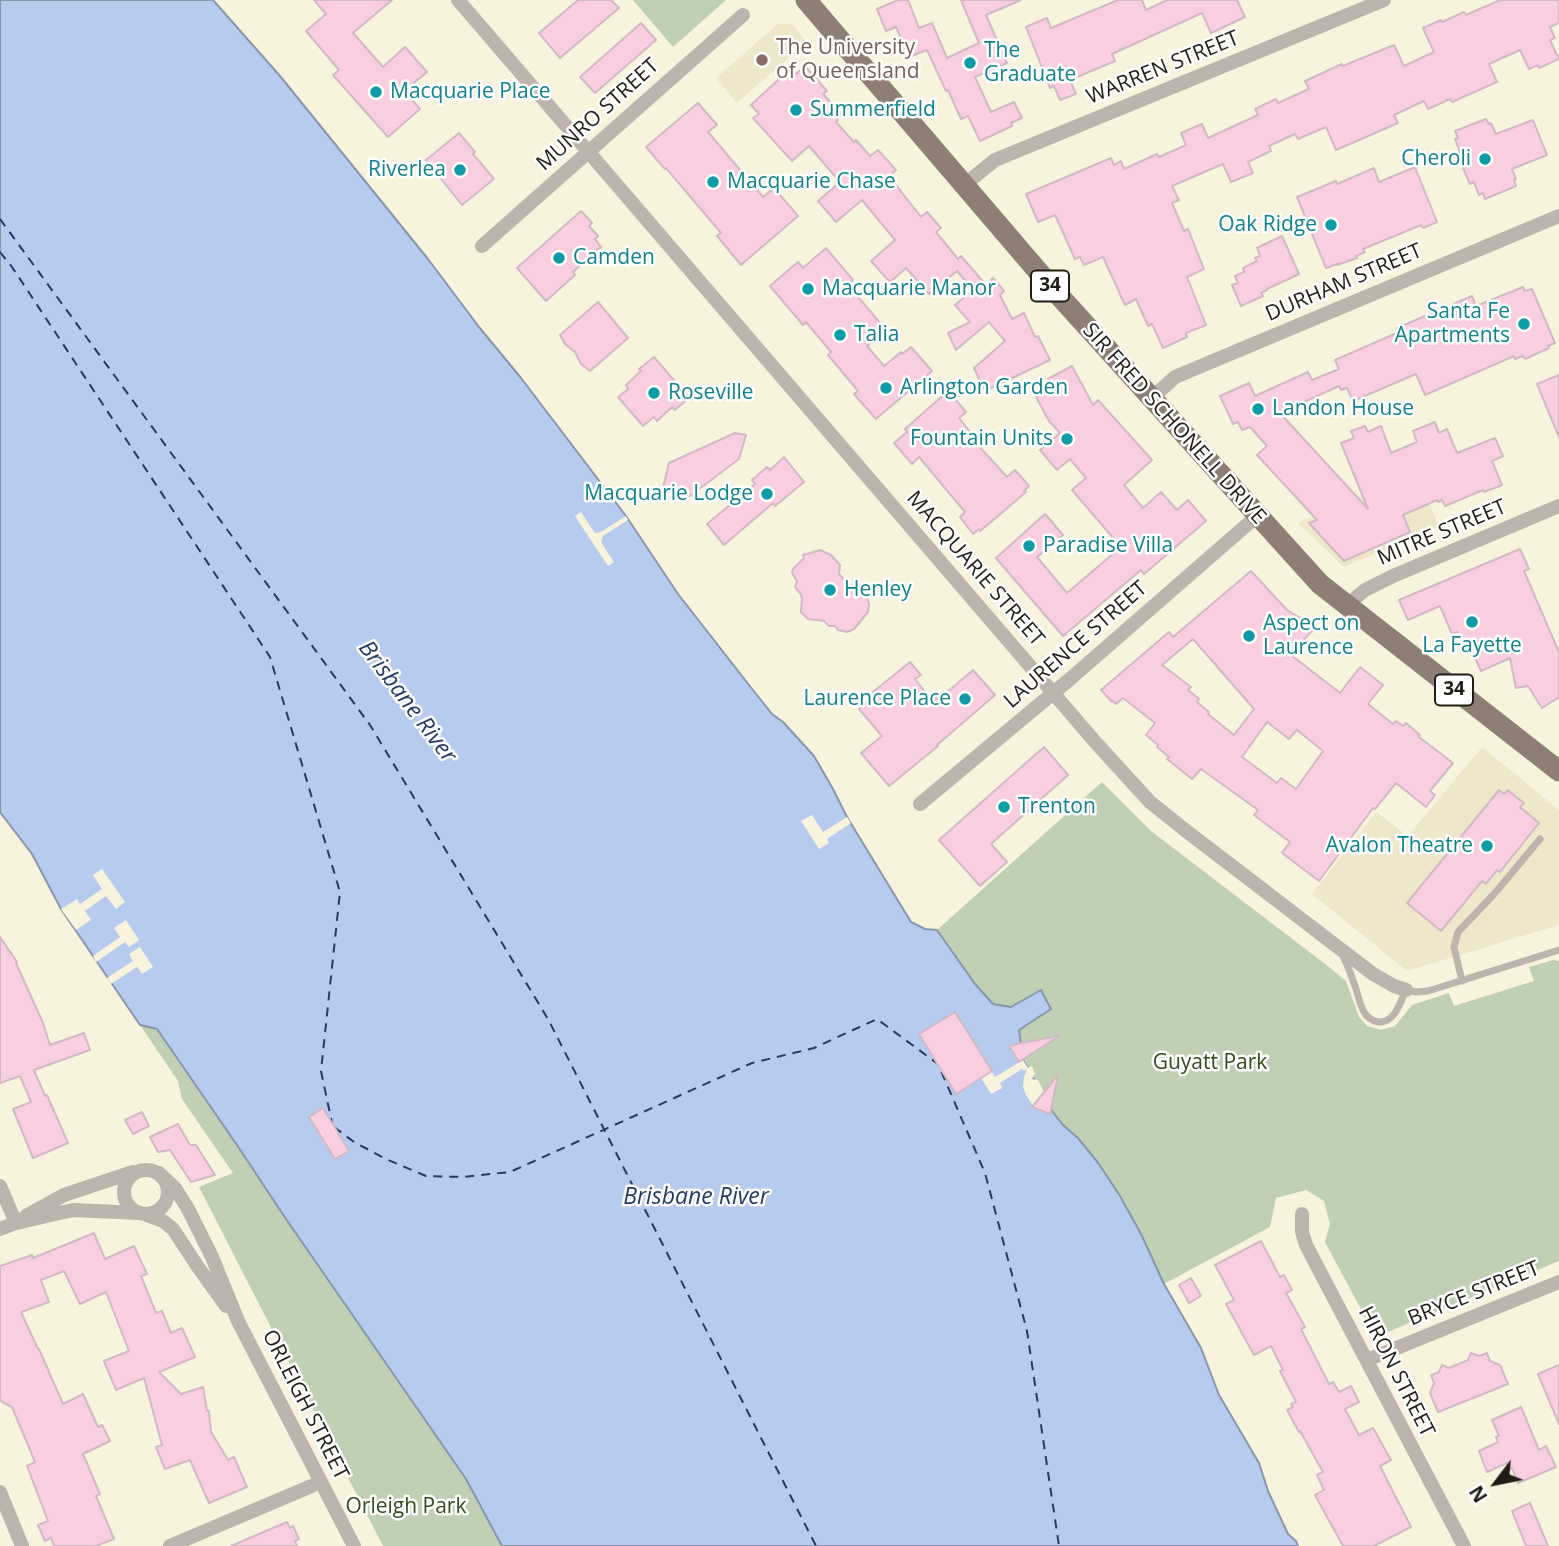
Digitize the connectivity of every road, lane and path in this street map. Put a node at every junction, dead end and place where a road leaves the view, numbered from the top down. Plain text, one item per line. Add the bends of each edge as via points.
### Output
1 (458, 0) edge
2 (806, 0) edge
3 (1384, 0) edge
4 (743, 15) dead end
5 (588, 152) junction
6 (964, 185) junction
7 (1559, 216) edge
8 (482, 246) dead end
9 (1152, 398) junction
10 (1559, 506) edge
11 (1257, 516) junction
12 (1346, 606) junction
13 (1054, 693) junction
14 (1559, 771) edge
15 (920, 804) dead end
16 (1540, 839) dead end
17 (1339, 949) junction
18 (1559, 950) edge
19 (1462, 981) junction
20 (1406, 990) junction
21 (138, 1171) junction
22 (159, 1173) junction
23 (0, 1186) edge
24 (142, 1213) junction
25 (1302, 1214) dead end
26 (16, 1223) junction
27 (0, 1229) edge
28 (1559, 1282) edge
29 (238, 1321) junction
30 (1367, 1360) junction
31 (321, 1482) junction
32 (0, 1492) edge
33 (22, 1546) edge
34 (170, 1546) edge
35 (354, 1546) edge
36 (1464, 1546) edge

1 - 5 street, MACQUARIE STREET
2 - 6 main road, SIR FRED SCHONELL DRIVE / 34
3 - 6 street, WARREN STREET via 995,160
4 - 5 street, MUNRO STREET
5 - 8 street, MUNRO STREET
5 - 13 street, MACQUARIE STREET
6 - 9 main road, SIR FRED SCHONELL DRIVE / 34
7 - 9 street, DURHAM STREET via 1175,377
9 - 11 main road, SIR FRED SCHONELL DRIVE / 34
10 - 12 street, MITRE STREET via 1393,576
11 - 12 main road, SIR FRED SCHONELL DRIVE / 34
11 - 13 street, LAURENCE STREET
12 - 14 main road, SIR FRED SCHONELL DRIVE / 34
13 - 15 street, LAURENCE STREET
13 - 17 street, MACQUARIE STREET via 1150,802
16 - 19 lane via 1458,932 1454,947
17 - 20 street, MACQUARIE STREET
17 - 20 lane via 1371,1020 1382,1022 1392,1017
18 - 19 lane
19 - 20 lane via 1424,992
21 - 22 street
21 - 24 street via 126,1182 124,1192 130,1207
21 - 26 street via 64,1195
22 - 24 street via 167,1185 167,1199 158,1210
22 - 29 street, ORLEIGH STREET via 183,1200
23 - 26 street
24 - 26 street via 73,1210
24 - 29 street, ORLEIGH STREET via 163,1220 175,1232
25 - 30 street, HIRON STREET via 1304,1241
26 - 27 street
28 - 30 street, BRYCE STREET
29 - 31 street, ORLEIGH STREET
30 - 36 street, HIRON STREET
31 - 34 street
31 - 35 street, ORLEIGH STREET
32 - 33 street

